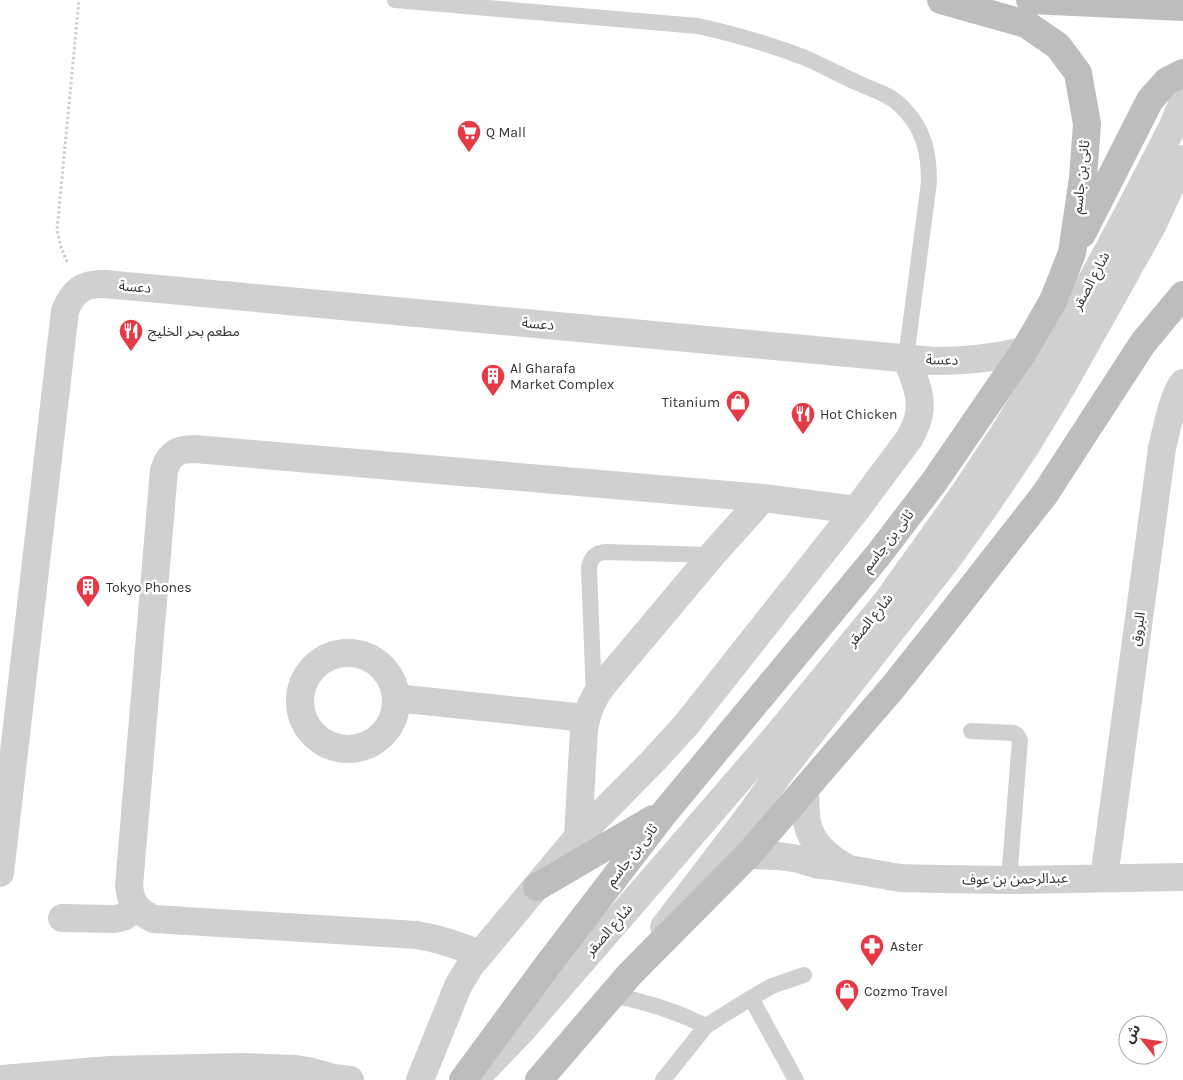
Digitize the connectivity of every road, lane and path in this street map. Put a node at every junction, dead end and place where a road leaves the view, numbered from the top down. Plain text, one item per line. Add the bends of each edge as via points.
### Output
1 (79, 0) edge
2 (395, 0) edge
3 (940, 0) edge
4 (1030, 0) edge
5 (1183, 7) edge
6 (1183, 73) edge
7 (1183, 102) edge
8 (1183, 159) edge
9 (1072, 253) junction
10 (1183, 278) edge
11 (1183, 295) edge
12 (72, 300) junction
13 (1143, 343) junction
14 (1024, 351) junction
15 (906, 358) junction
16 (1183, 383) edge
17 (763, 498) junction
18 (856, 510) junction
19 (712, 555) junction
20 (396, 698) dead end
21 (590, 708) junction
22 (970, 731) dead end
23 (805, 790) junction
24 (665, 812) junction
25 (578, 837) junction
26 (748, 855) junction
27 (848, 868) junction
28 (0, 873) edge
29 (1183, 877) edge
30 (1104, 878) junction
31 (1009, 880) junction
32 (538, 887) junction
33 (136, 908) junction
34 (62, 918) dead end
35 (480, 954) junction
36 (629, 975) junction
37 (804, 975) dead end
38 (611, 996) junction
39 (750, 998) junction
40 (706, 1026) junction
41 (239, 1074) edge
42 (106, 1075) edge
43 (0, 1079) edge
44 (340, 1079) edge
45 (420, 1080) edge
46 (463, 1080) edge
47 (474, 1080) edge
48 (539, 1080) edge
49 (663, 1080) edge
50 (796, 1080) edge

1 - 12 path via 56,230
2 - 15 lane via 698,26 770,45 884,93 914,122 924,140 929,161
3 - 9 main road, ثانى بن جاسم via 1026,24 1058,46 1078,72 1087,124
4 - 5 main road
6 - 9 main road via 1167,81 1150,100
7 - 47 street, شارع الصقر via 1041,372 965,492 887,601 774,739 522,1030
8 - 36 street, شارع الصقر via 1152,226 1063,385 987,504
9 - 14 main road, ثانى بن جاسم via 1053,301
10 - 13 main road
11 - 13 main road
12 - 15 street, دعسة via 87,286 105,284
12 - 28 street
13 - 23 main road via 1045,494 894,686
14 - 15 street, دعسة via 957,361
14 - 24 main road, ثانى بن جاسم via 934,482 879,554
15 - 18 street via 920,399 916,427
16 - 30 street, البروق via 1162,448
17 - 18 street
17 - 19 street
17 - 33 street via 195,449 174,453 164,470 129,886
18 - 25 street via 686,725
19 - 21 street via 602,686
19 - 21 lane via 606,552 594,555 589,568
20 - 21 street
21 - 25 street via 584,728
22 - 31 lane via 1014,733 1020,740
23 - 26 main road
23 - 27 street, عبدالرحمن بن عوف via 807,823 813,838 833,860
24 - 32 main road
24 - 46 main road, ثانى بن جاسم
25 - 32 street
26 - 27 street, عبدالرحمن بن عوف via 779,856
26 - 36 main road
27 - 31 street, عبدالرحمن بن عوف via 900,878
29 - 30 street, عبدالرحمن بن عوف
30 - 31 street, عبدالرحمن بن عوف
32 - 35 street
33 - 34 street via 115,919
33 - 35 street via 154,919 417,935 438,938
35 - 45 street via 458,986
36 - 38 main road
37 - 39 lane
38 - 40 lane via 660,1007
38 - 48 main road
39 - 40 lane
39 - 50 lane
40 - 49 lane
41 - 42 street
41 - 44 street via 294,1069
42 - 43 street

